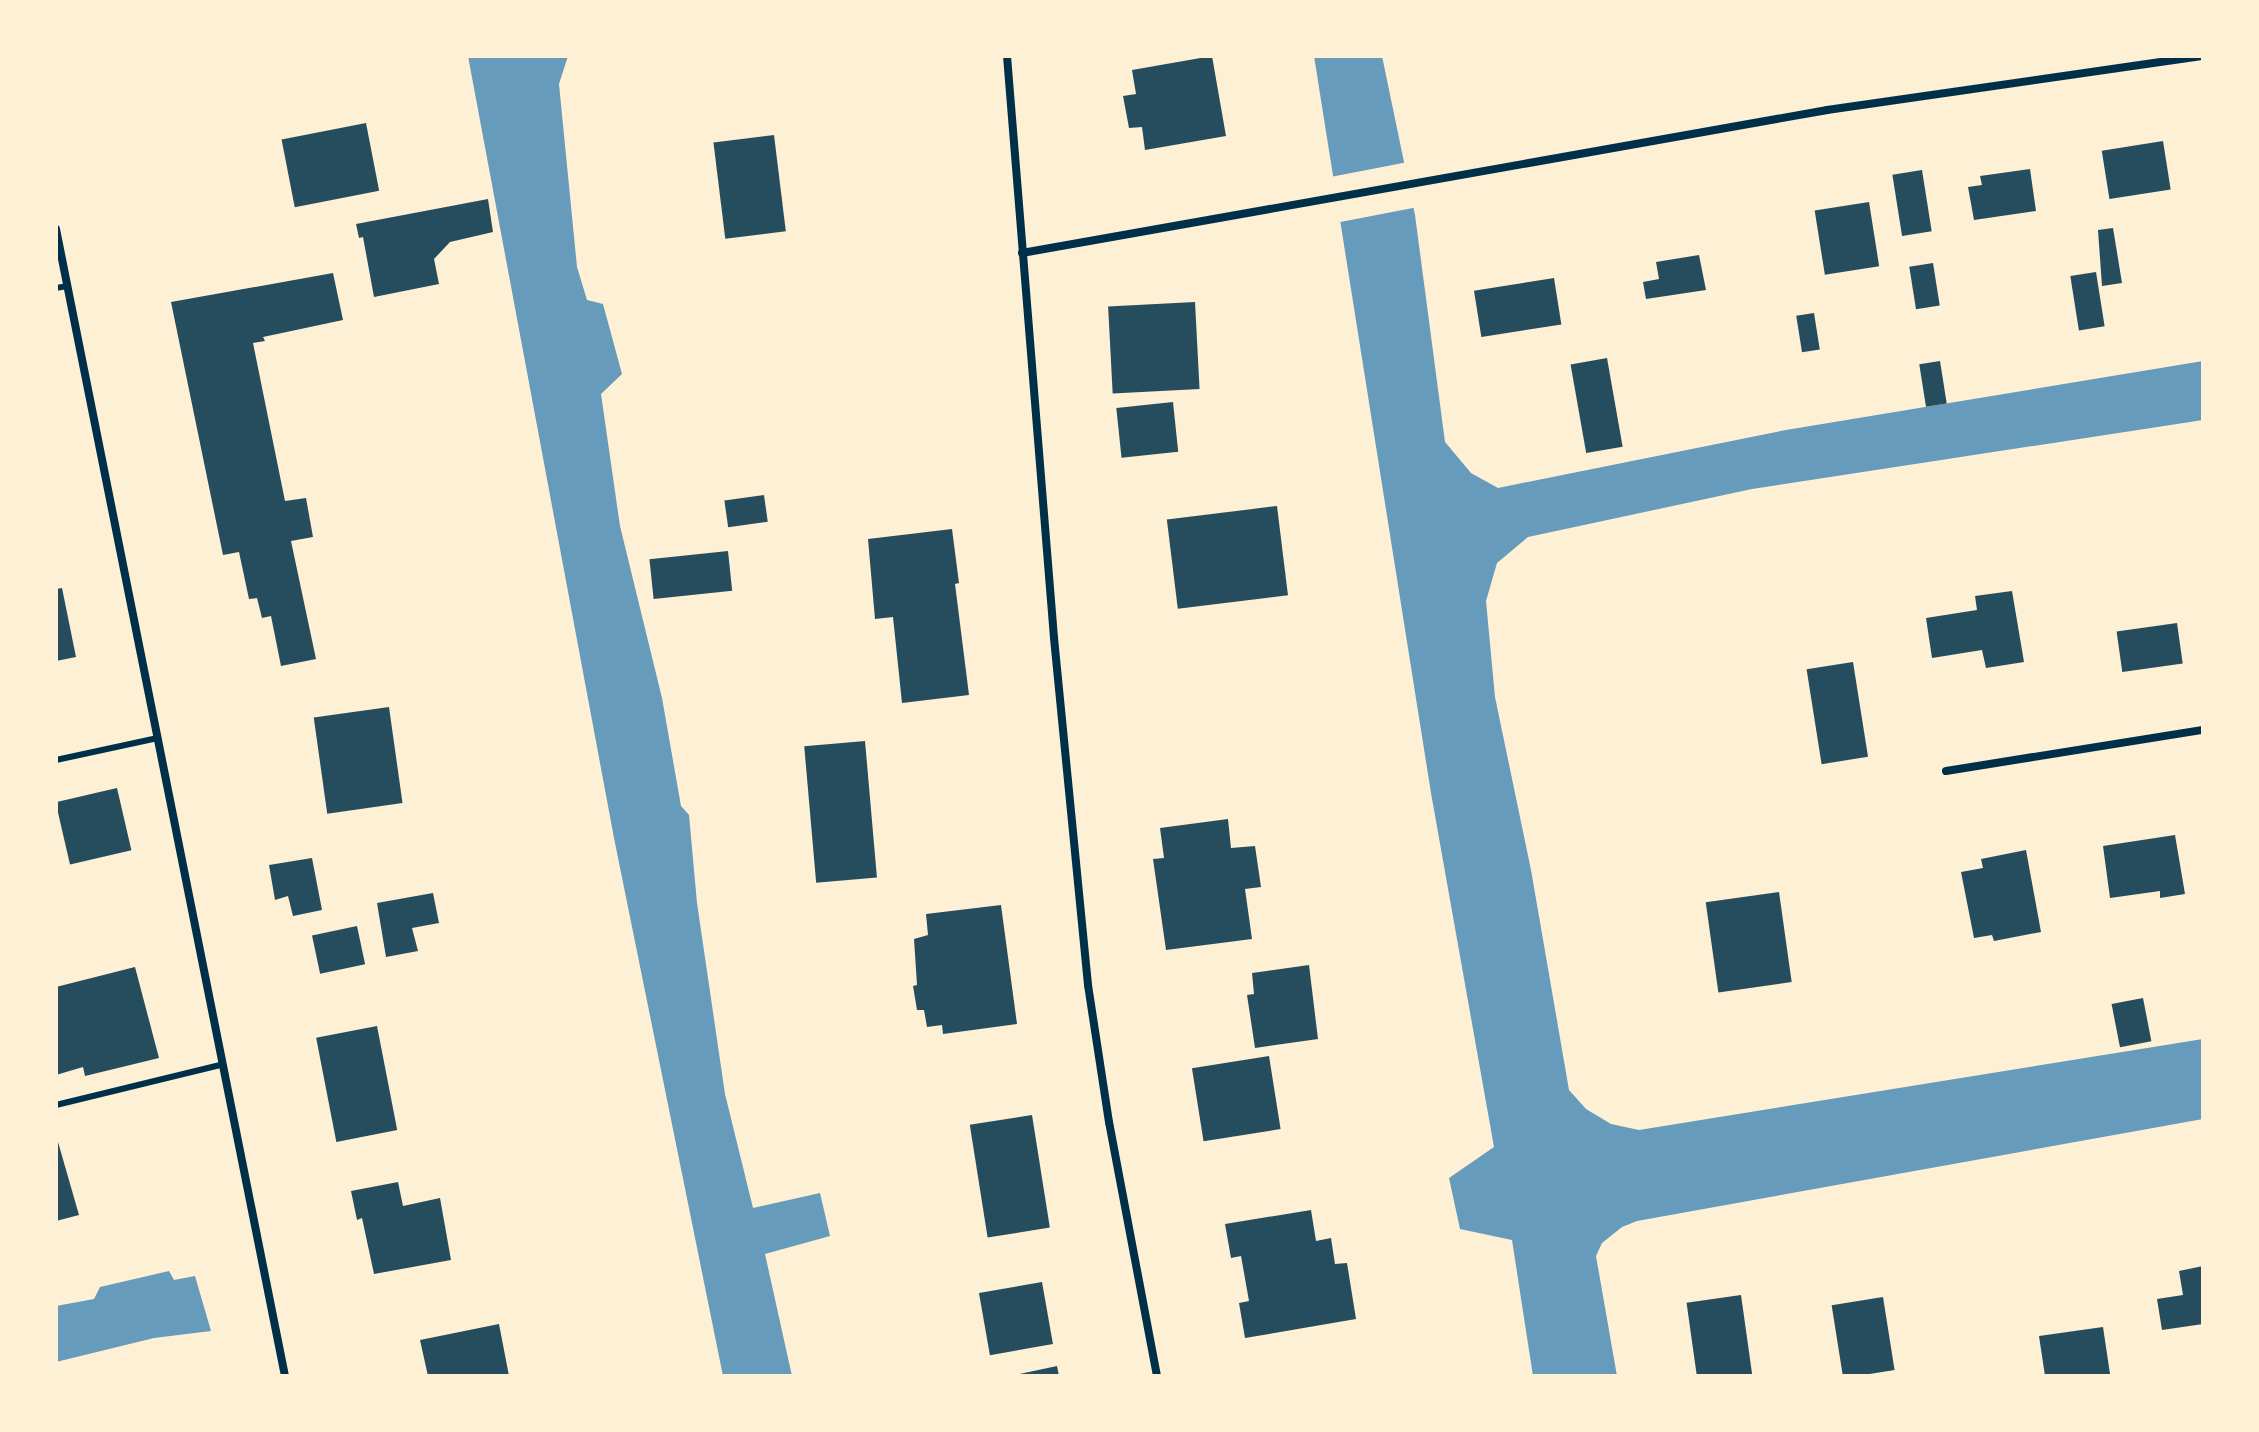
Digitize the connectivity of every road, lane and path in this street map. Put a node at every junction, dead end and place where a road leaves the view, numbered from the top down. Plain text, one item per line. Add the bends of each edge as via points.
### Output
1 (1007, 56) edge
2 (2200, 56) edge
3 (56, 229) edge
4 (1022, 253) junction
5 (67, 286) junction
6 (56, 288) edge
7 (2203, 730) edge
8 (158, 738) junction
9 (56, 760) edge
10 (1946, 771) dead end
11 (220, 1065) junction
12 (56, 1105) edge
13 (285, 1376) edge
14 (1157, 1376) edge

1 - 4 street
2 - 4 street via 1827,110
3 - 5 street
4 - 14 street via 1088,985
5 - 6 lane
5 - 8 street
7 - 10 street
8 - 9 lane
8 - 11 street
11 - 12 lane
11 - 13 street

